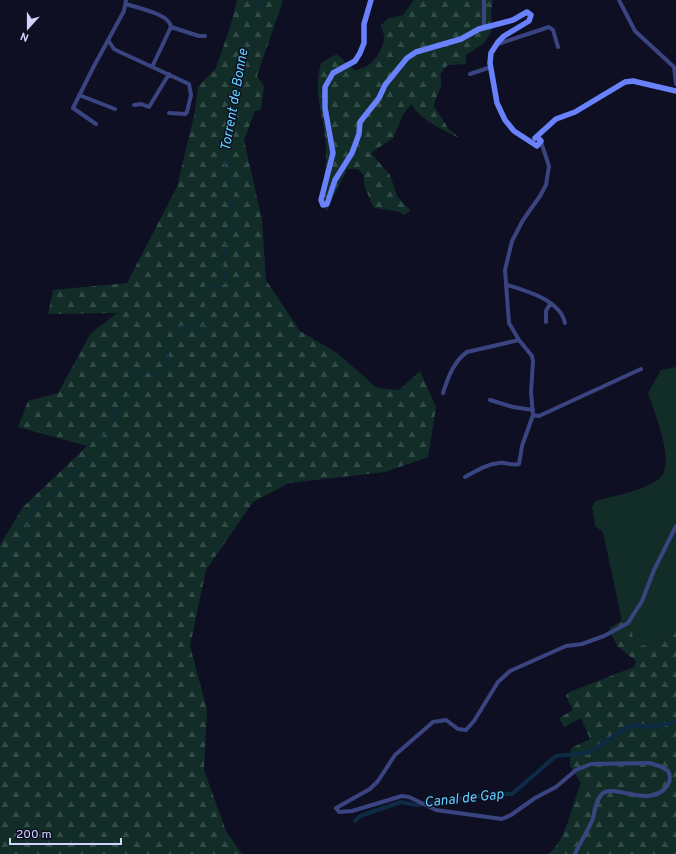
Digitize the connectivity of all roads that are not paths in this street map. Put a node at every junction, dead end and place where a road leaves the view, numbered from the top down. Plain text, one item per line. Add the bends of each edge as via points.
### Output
1 (371, 0) edge
2 (484, 0) edge
3 (619, 0) edge
4 (126, 2) edge
5 (171, 27) junction
6 (484, 28) junction
7 (205, 36) dead end
8 (108, 40) junction
9 (498, 44) junction
10 (558, 47) dead end
11 (152, 67) junction
12 (491, 67) junction
13 (168, 74) junction
14 (470, 74) dead end
15 (676, 84) edge
16 (676, 91) edge
17 (79, 95) junction
18 (134, 105) dead end
19 (115, 109) dead end
20 (169, 113) dead end
21 (96, 124) dead end
22 (538, 141) junction
23 (507, 285) junction
24 (550, 304) junction
25 (546, 322) dead end
26 (565, 323) dead end
27 (519, 340) junction
28 (641, 369) dead end
29 (443, 393) dead end
30 (490, 400) dead end
31 (533, 412) junction
32 (466, 477) dead end
33 (676, 526) edge
34 (575, 854) edge

1 - 6 street via 360,53 355,61 333,73 325,87 324,108 333,153 321,200 324,206 338,175 352,153 359,134 360,122 407,58 416,52 461,39
2 - 6 street
3 - 15 street via 635,31 674,67
4 - 5 street via 169,19
4 - 8 street
5 - 7 street
5 - 11 street
6 - 9 street via 513,20 527,12 530,14 528,21 504,36
8 - 11 street via 114,49
8 - 17 street
9 - 10 street via 549,27 553,30
9 - 12 street via 490,57
11 - 13 street
12 - 14 street
12 - 22 street via 497,103 502,114 509,125 524,137
13 - 18 street via 149,107
13 - 20 street via 189,84 191,89 187,112
16 - 22 street via 629,81 575,112 556,119 545,129
17 - 19 street
17 - 21 street via 73,108
22 - 23 street via 549,166 546,185 512,241 506,264
23 - 24 street via 526,290
23 - 27 street via 509,323
24 - 25 street via 546,311
24 - 26 street via 563,315
27 - 29 street via 467,352 461,356
27 - 31 street via 532,356
28 - 31 street via 539,416
30 - 31 street
31 - 32 street via 519,464 500,462
33 - 34 street via 642,600 628,623 604,636 582,644 566,646 510,671 498,682 466,730 458,729 446,720 433,722 395,755 370,789 338,806 336,810 352,811 402,796 436,810 502,819 556,787 576,770 591,764 650,763 668,771 668,785 654,795 632,796 608,791 603,793

